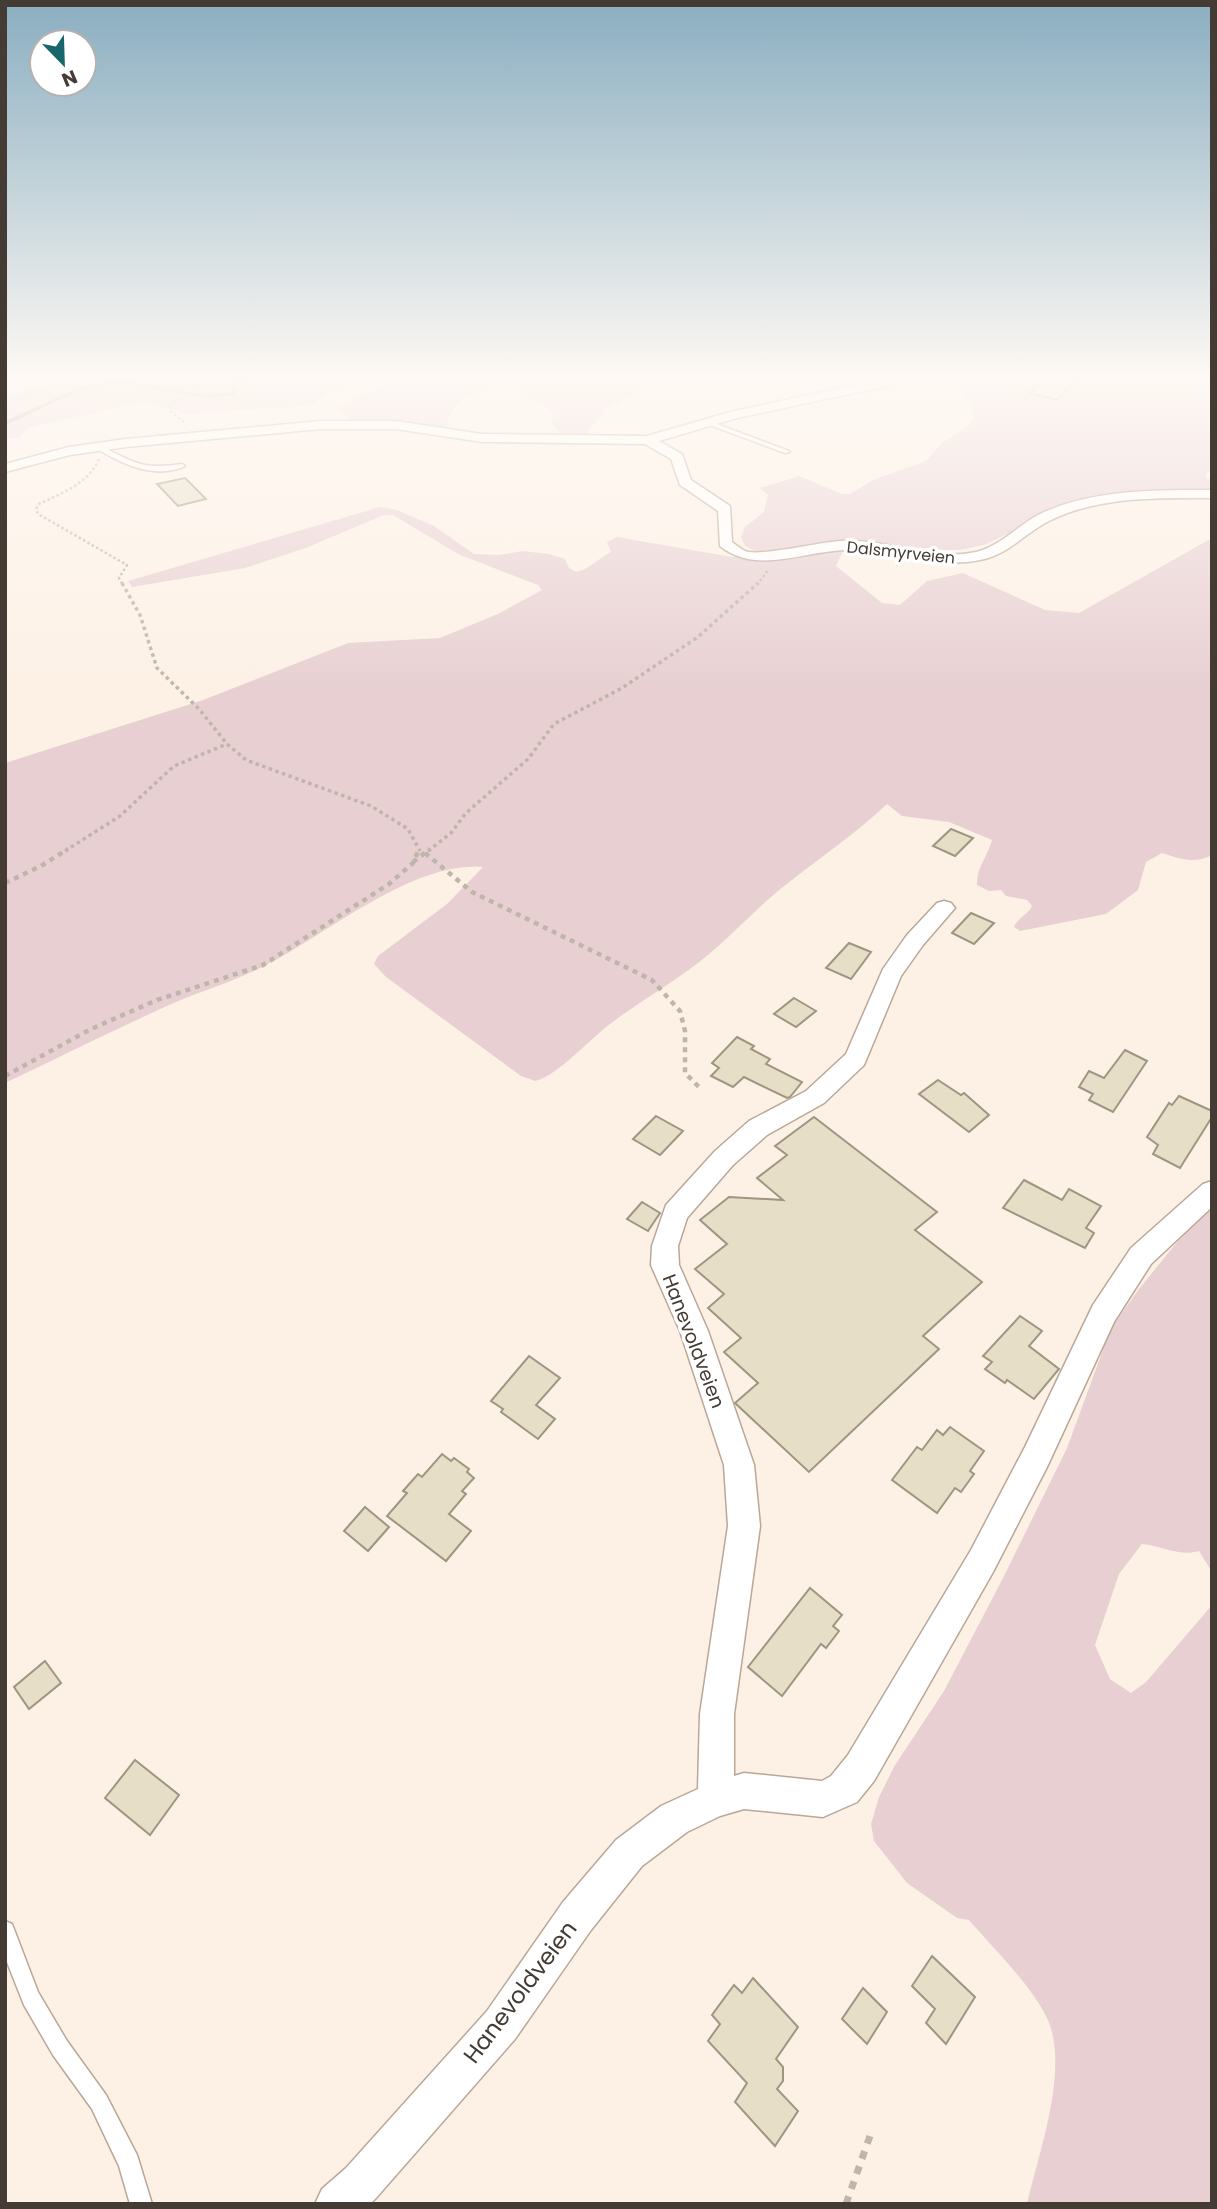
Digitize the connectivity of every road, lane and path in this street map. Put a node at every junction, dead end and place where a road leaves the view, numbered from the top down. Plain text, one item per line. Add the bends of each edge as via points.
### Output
1 (80, 481) edge
2 (685, 481) edge
3 (1212, 494) edge
4 (772, 556) junction
5 (227, 744) junction
6 (420, 850) junction
7 (426, 854) junction
8 (413, 863) junction
9 (5, 883) edge
10 (944, 908) dead end
11 (5, 1076) edge
12 (699, 1087) dead end
13 (1212, 1191) edge
14 (716, 1799) junction
15 (5, 1931) edge
16 (870, 2136) dead end
17 (355, 2197) edge
18 (141, 2204) edge
19 (846, 2204) edge

1 - 5 path via 39,504 38,514 127,565 119,578 140,615 158,668
2 - 4 street, Dalsmyrveien via 725,509 724,538 730,549
3 - 4 street, Dalsmyrveien via 1086,503 1045,517 1000,549 967,558 851,545
4 - 7 path via 772,565 751,592 698,637 622,688 554,724 528,759
5 - 6 path via 246,760 371,806 408,829
5 - 9 path via 174,766 120,816
6 - 7 path
6 - 8 path
7 - 8 path
7 - 12 path via 472,892 652,980 675,999 684,1016 685,1073
8 - 11 path via 389,884 264,965 146,1005
10 - 14 street, Hanevoldveien via 891,974 856,1059 815,1097 758,1128 724,1158 675,1213 665,1246 665,1265 694,1331 739,1465 744,1525 717,1714
13 - 14 street, Hanevoldveien via 1141,1256 1102,1314 982,1561 861,1768 844,1789 823,1798 744,1791
14 - 17 street, Hanevoldveien via 674,1819 629,1853 577,1916 501,2025
15 - 18 lane via 31,1998 99,2102 129,2163
16 - 19 path

